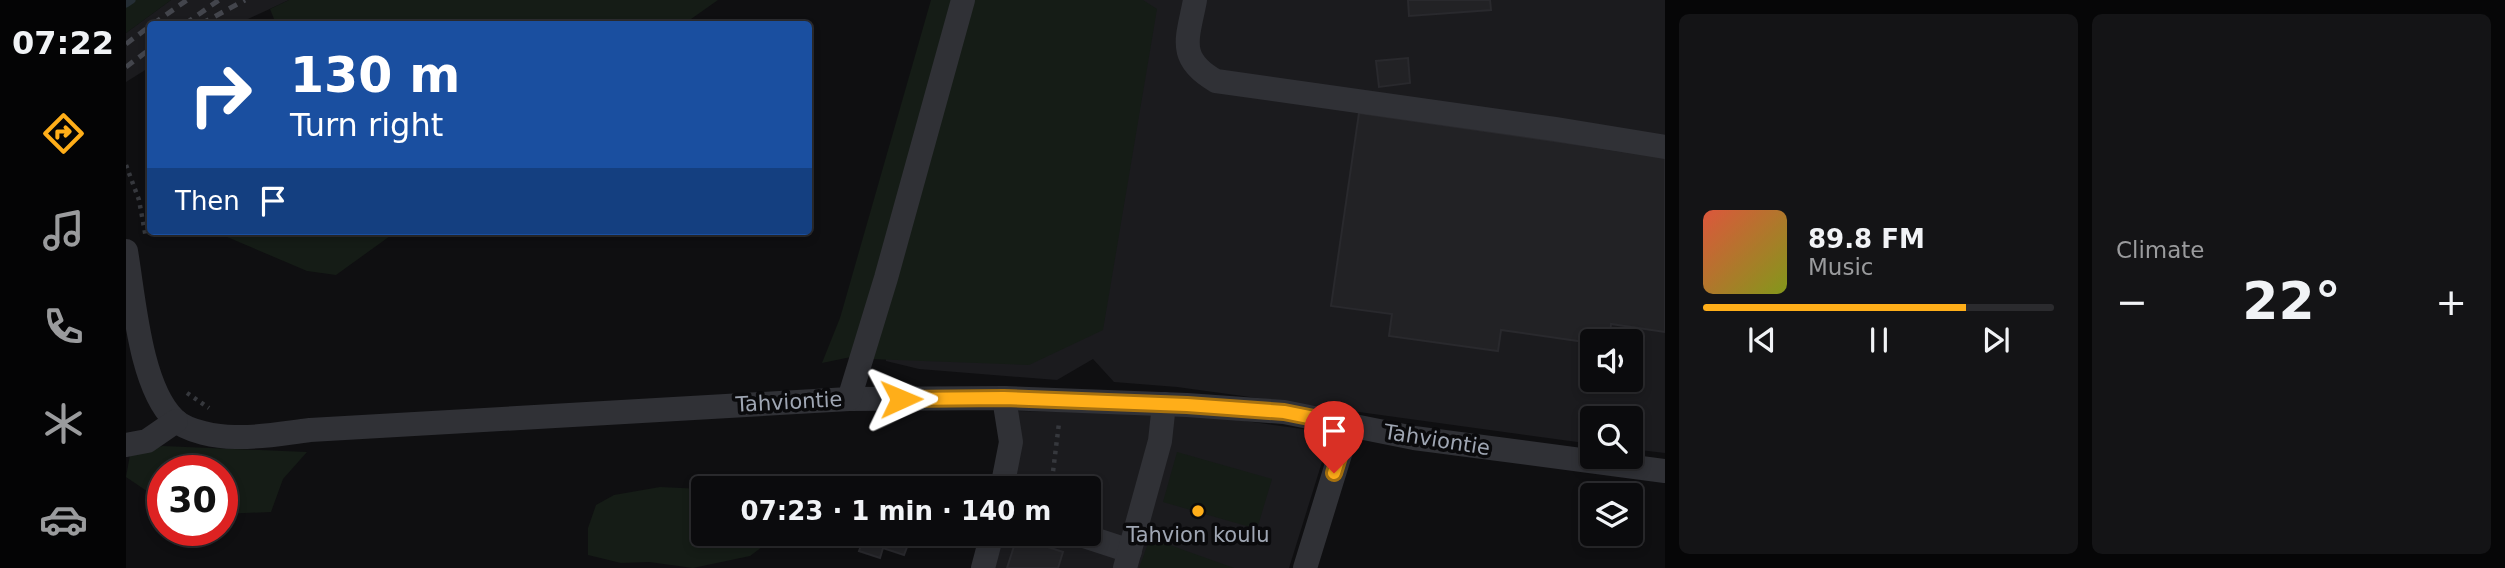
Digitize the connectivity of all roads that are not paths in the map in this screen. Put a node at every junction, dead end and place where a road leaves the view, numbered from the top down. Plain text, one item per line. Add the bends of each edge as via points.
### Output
1 (963, 0) edge
2 (1195, 0) edge
3 (1665, 147) edge
4 (136, 246) edge
5 (1004, 398) junction
6 (849, 399) junction
7 (1164, 404) junction
8 (176, 421) junction
9 (1349, 425) junction
10 (126, 445) edge
11 (1665, 471) edge
12 (1004, 476) edge
13 (989, 546) edge
14 (1101, 546) edge
15 (1127, 559) edge
16 (983, 568) edge
17 (1305, 568) edge

1 - 6 street
2 - 3 street via 1187,45 1191,61 1216,81
4 - 8 street via 146,367 161,402
5 - 6 street, Tahviontie
5 - 7 street, Tahviontie
5 - 12 street via 1011,442
6 - 8 street, Tahviontie via 310,430 256,437 211,434
7 - 9 street, Tahviontie via 1284,412
7 - 15 street via 1160,441
8 - 10 street via 147,441
9 - 11 street, Tahviontie via 1414,438
9 - 17 street
13 - 16 street
14 - 15 street

